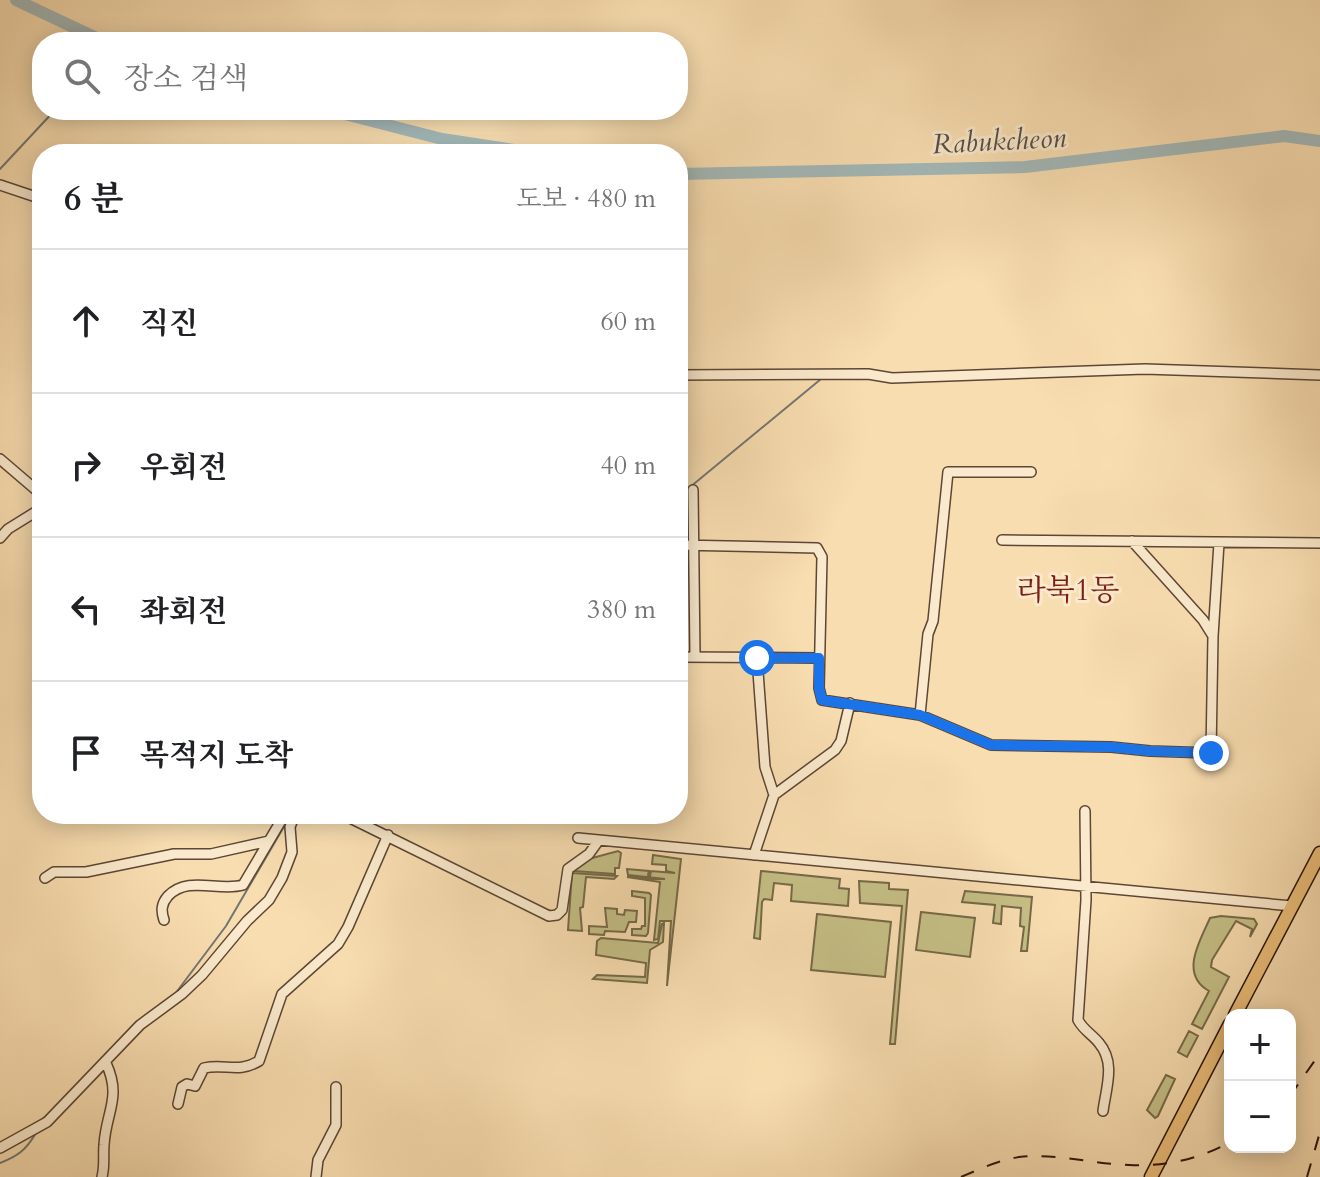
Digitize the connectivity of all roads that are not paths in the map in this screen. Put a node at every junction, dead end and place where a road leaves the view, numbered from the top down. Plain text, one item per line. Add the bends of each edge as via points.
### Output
1 (0, 185) edge
2 (32, 196) edge
3 (688, 375) edge
4 (1320, 375) edge
5 (0, 459) edge
6 (1031, 472) dead end
7 (32, 486) edge
8 (693, 490) dead end
9 (32, 514) edge
10 (0, 538) edge
11 (1002, 540) dead end
12 (1132, 541) junction
13 (1219, 543) junction
14 (1320, 543) edge
15 (688, 545) edge
16 (694, 545) junction
17 (1213, 636) junction
18 (688, 657) edge
19 (695, 657) junction
20 (757, 658) junction
21 (819, 658) junction
22 (850, 703) junction
23 (920, 715) junction
24 (774, 795) junction
25 (1085, 811) dead end
26 (279, 824) edge
27 (291, 824) edge
28 (364, 824) edge
29 (388, 835) junction
30 (578, 838) dead end
31 (599, 840) junction
32 (269, 841) junction
33 (1320, 853) edge
34 (754, 855) junction
35 (45, 878) dead end
36 (1086, 887) junction
37 (1292, 906) junction
38 (164, 920) dead end
39 (1238, 1009) edge
40 (1224, 1036) edge
41 (106, 1063) junction
42 (336, 1087) dead end
43 (178, 1104) dead end
44 (1103, 1111) dead end
45 (0, 1148) edge
46 (102, 1177) edge
47 (316, 1177) edge
48 (1151, 1177) edge

1 - 2 street
3 - 4 street via 892,378 1145,369
5 - 7 street
6 - 23 street via 948,472
8 - 16 street
9 - 10 street
11 - 12 street
12 - 13 street
12 - 17 street
13 - 14 street
13 - 17 street
15 - 16 street
16 - 19 street
16 - 21 street via 817,548 822,557
17 - 23 street via 1211,753 991,745
18 - 19 street
19 - 20 street
20 - 21 street
20 - 24 street via 765,767
21 - 22 street via 822,700
22 - 23 street
22 - 24 street via 835,750
24 - 34 street
25 - 36 street
26 - 32 street
27 - 41 street via 292,852 269,900 202,975 140,1025
28 - 29 street
29 - 31 street via 549,916 562,910 568,869
29 - 43 street via 338,944 282,994 259,1061 236,1070 204,1068 195,1086 182,1087
30 - 31 street
31 - 34 street
32 - 35 street via 211,854 174,854 86,872 54,872
32 - 38 street via 243,885 180,887 165,900
33 - 37 highway
34 - 36 street
36 - 37 street
36 - 44 street via 1078,1020 1107,1055
37 - 39 highway
40 - 48 highway
41 - 45 street via 47,1122
41 - 46 street via 115,1096
42 - 47 street via 336,1125 318,1160

